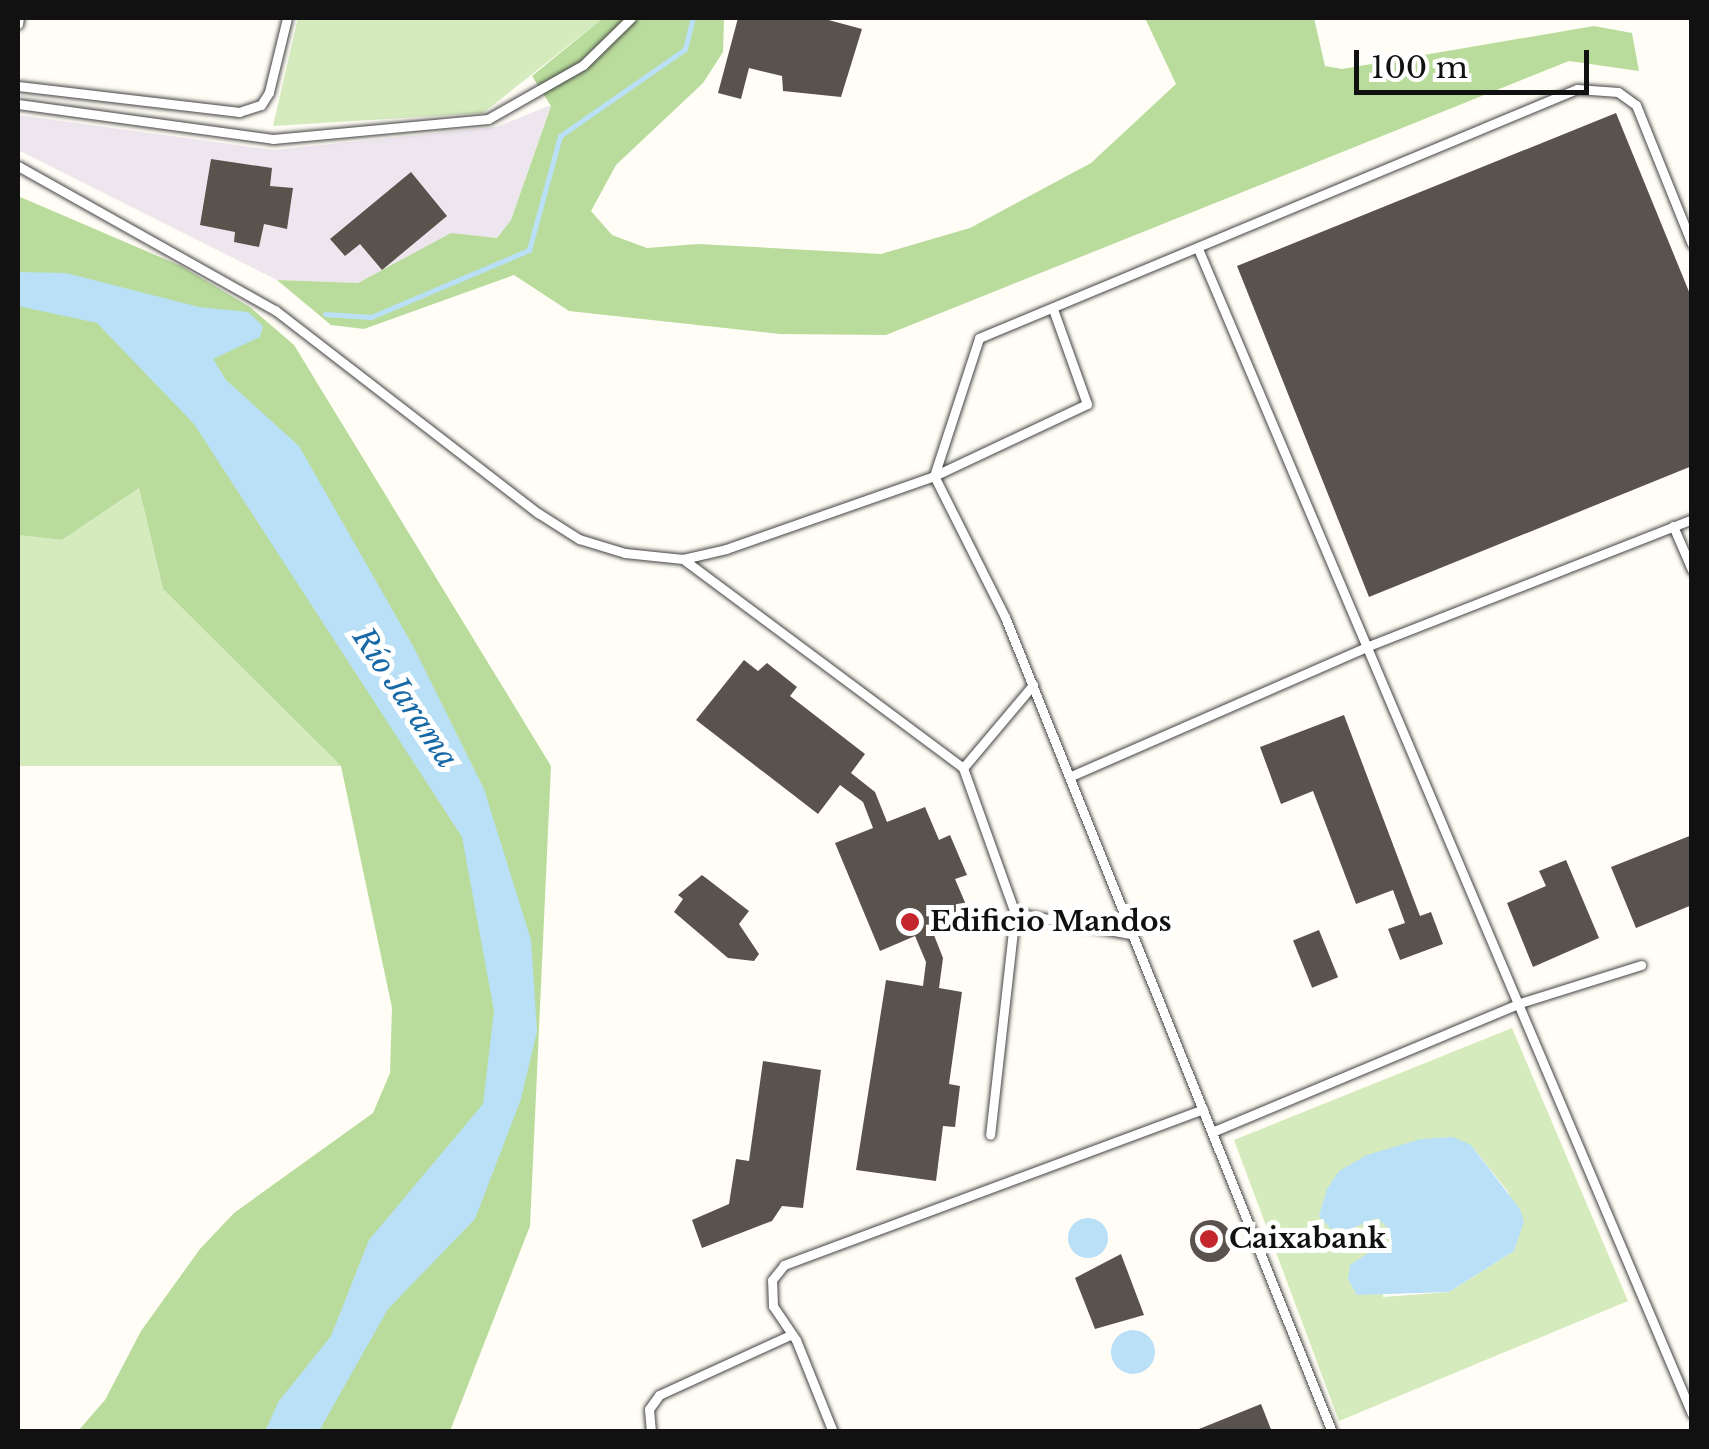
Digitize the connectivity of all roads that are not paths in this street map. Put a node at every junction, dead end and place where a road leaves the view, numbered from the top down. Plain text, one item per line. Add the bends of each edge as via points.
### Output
1 (288, 18) edge
2 (631, 18) edge
3 (18, 86) edge
4 (18, 104) edge
5 (18, 166) edge
6 (1692, 244) edge
7 (1200, 250) junction
8 (1052, 309) junction
9 (934, 476) junction
10 (1692, 519) edge
11 (1673, 526) junction
12 (683, 559) junction
13 (1692, 570) edge
14 (1366, 647) junction
15 (1033, 685) junction
16 (963, 768) junction
17 (1070, 776) junction
18 (1015, 913) junction
19 (1130, 934) junction
20 (1641, 965) dead end
21 (1520, 1003) junction
22 (1203, 1109) junction
23 (1212, 1132) junction
24 (990, 1136) dead end
25 (792, 1334) junction
26 (1692, 1414) edge
27 (651, 1432) edge
28 (834, 1432) edge
29 (1332, 1432) edge

1 - 3 lane via 269,92 261,105 239,112
2 - 4 lane via 584,65 488,119 274,139
5 - 12 lane via 275,310 579,539 625,553
6 - 7 lane via 1636,105 1598,87 1577,90
7 - 8 lane
7 - 14 lane
8 - 9 lane via 979,338
8 - 9 lane via 1087,404
9 - 12 lane
9 - 15 lane
10 - 11 lane
11 - 13 lane
11 - 14 lane
12 - 16 lane
14 - 17 lane
14 - 21 lane
15 - 16 lane
15 - 17 lane
16 - 18 lane
17 - 19 lane
18 - 19 lane
18 - 24 lane
19 - 22 lane
20 - 21 lane
21 - 23 lane
21 - 26 lane
22 - 23 lane
22 - 25 lane via 784,1265 772,1280 774,1306
23 - 29 lane
25 - 27 lane via 658,1394 649,1409
25 - 28 lane

